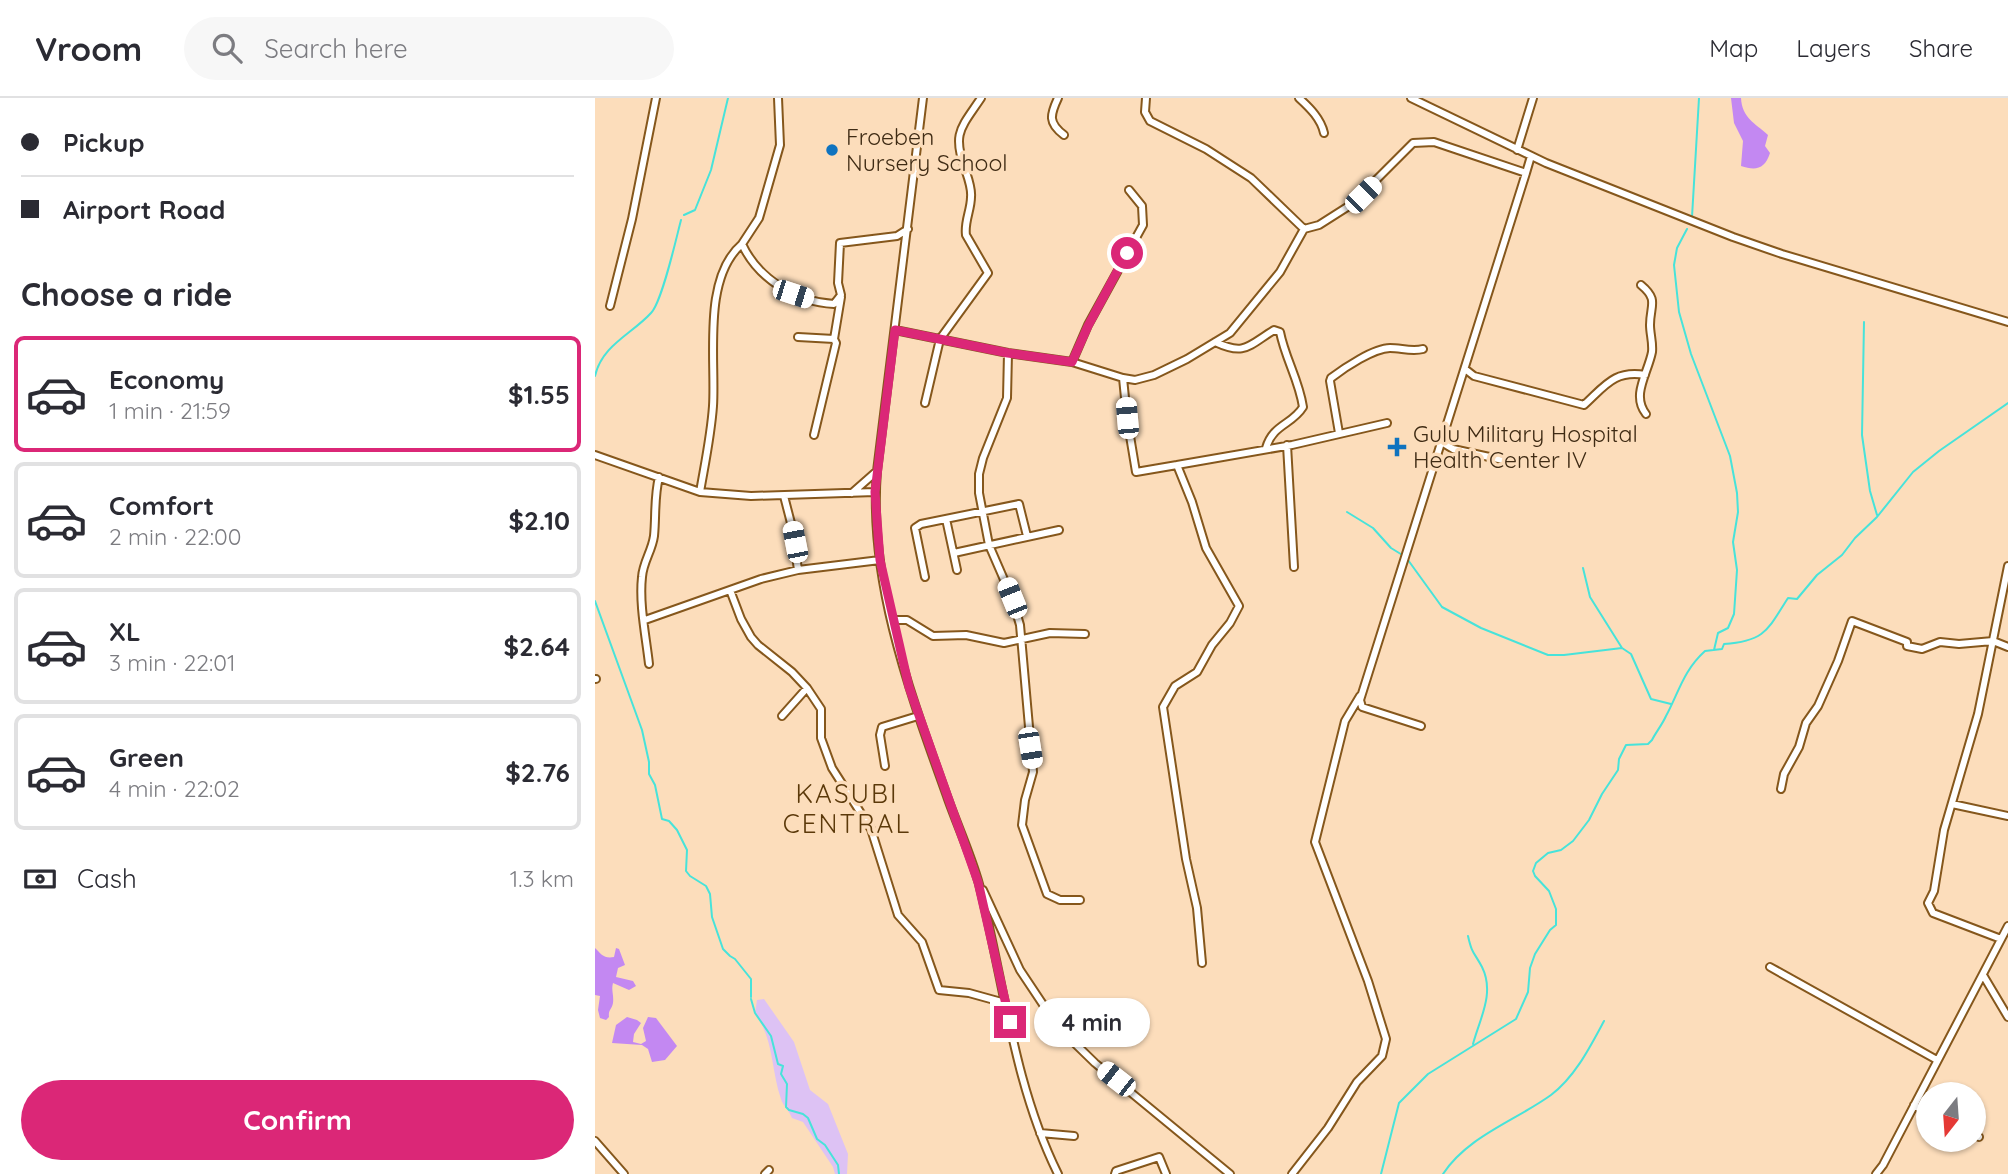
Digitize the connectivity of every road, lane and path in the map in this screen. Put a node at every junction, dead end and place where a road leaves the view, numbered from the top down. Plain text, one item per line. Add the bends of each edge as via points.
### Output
1 (656, 98) edge
2 (778, 98) edge
3 (923, 98) edge
4 (981, 98) edge
5 (1058, 98) edge
6 (1146, 98) edge
7 (1299, 98) edge
8 (1411, 98) edge
9 (1533, 98) edge
10 (1324, 133) dead end
11 (1064, 135) dead end
12 (1517, 149) junction
13 (1531, 156) junction
14 (1526, 173) junction
15 (1129, 190) dead end
16 (908, 229) junction
17 (1304, 229) junction
18 (742, 244) junction
19 (1641, 285) dead end
20 (841, 295) junction
21 (610, 306) dead end
22 (2008, 322) edge
23 (895, 330) junction
24 (797, 337) dead end
25 (940, 339) junction
26 (834, 340) junction
27 (1215, 342) junction
28 (1423, 349) dead end
29 (1008, 353) junction
30 (1072, 362) junction
31 (1465, 369) junction
32 (1646, 375) junction
33 (1123, 378) junction
34 (925, 403) dead end
35 (1646, 414) dead end
36 (1387, 423) dead end
37 (1339, 433) junction
38 (814, 435) dead end
39 (1443, 443) junction
40 (1287, 445) junction
41 (1266, 448) junction
42 (595, 455) edge
43 (1503, 460) dead end
44 (1177, 465) junction
45 (877, 471) junction
46 (659, 477) junction
47 (700, 492) junction
48 (875, 492) junction
49 (852, 493) junction
50 (784, 496) junction
51 (982, 512) junction
52 (946, 519) junction
53 (1059, 530) dead end
54 (1027, 536) junction
55 (989, 545) junction
56 (954, 552) junction
57 (880, 560) junction
58 (2008, 566) edge
59 (1294, 567) dead end
60 (798, 570) junction
61 (957, 570) dead end
62 (925, 576) dead end
63 (730, 590) junction
64 (645, 620) junction
65 (892, 620) junction
66 (1085, 634) dead end
67 (1021, 638) junction
68 (1993, 641) junction
69 (2008, 647) edge
70 (649, 664) dead end
71 (807, 688) junction
72 (1361, 695) junction
73 (782, 716) dead end
74 (918, 716) junction
75 (1421, 726) dead end
76 (885, 766) dead end
77 (1781, 789) dead end
78 (1952, 804) junction
79 (2008, 816) edge
80 (978, 882) junction
81 (1080, 900) dead end
82 (2008, 926) edge
83 (2001, 939) junction
84 (1202, 963) dead end
85 (1770, 968) dead end
86 (1983, 975) junction
87 (1005, 1003) junction
88 (2008, 1017) edge
89 (1937, 1060) junction
90 (1914, 1105) joint
91 (1040, 1133) junction
92 (1074, 1136) dead end
93 (595, 1141) edge
94 (624, 1174) edge
95 (1058, 1174) edge
96 (1115, 1174) edge
97 (1166, 1174) edge
98 (1230, 1174) edge
99 (1292, 1174) edge
100 (1876, 1174) edge

1 - 21 street
2 - 18 street via 780,145 759,218
3 - 16 street
4 - 25 street via 957,141 972,199 966,235 988,273
5 - 11 street via 1051,119
6 - 17 street via 1150,121 1251,178
7 - 10 street via 1312,110
8 - 12 street
9 - 12 street
12 - 13 street
13 - 14 street
13 - 22 street via 1782,254
14 - 17 street via 1434,142 1416,142 1352,204
14 - 31 street
15 - 30 street via 1142,206 1143,225
16 - 20 street via 897,236 840,243
16 - 23 street
17 - 27 street via 1252,308 1230,333
18 - 20 street via 757,269 793,294 835,304
18 - 47 street via 725,268 714,310 711,442
19 - 32 street via 1653,300
20 - 26 street
23 - 25 street
23 - 45 street
24 - 26 street
25 - 29 street
25 - 34 street
26 - 38 street
27 - 33 street via 1154,375
27 - 41 street via 1240,350 1275,330 1280,332 1303,407 1272,433
28 - 37 street via 1382,349 1331,378
29 - 30 street
29 - 51 street via 1007,398 979,474
30 - 33 street
31 - 32 street via 1474,376 1584,405 1620,375
31 - 39 street
32 - 35 street via 1639,394
33 - 44 street via 1136,472
36 - 37 street
37 - 40 street
39 - 43 street
39 - 72 street
40 - 41 street
40 - 59 street
41 - 44 street
42 - 46 street
44 - 84 street via 1206,548 1239,606 1197,672 1175,686 1163,707
45 - 48 street
45 - 49 street
46 - 47 street
46 - 64 street via 653,539 641,581
47 - 50 street
48 - 49 street
48 - 57 street
49 - 50 street
50 - 60 street
51 - 52 street
51 - 54 street via 1019,504
51 - 55 street
52 - 56 street
52 - 62 street via 915,528
53 - 54 street
54 - 55 street
55 - 56 street
55 - 67 street via 1012,598
56 - 61 street
57 - 60 street
57 - 65 street
58 - 68 street
60 - 63 street
63 - 64 street
63 - 71 street via 758,645
64 - 70 street
65 - 67 street via 907,620 933,636 966,635 1004,643
65 - 74 street
66 - 67 street
67 - 81 street via 1033,772 1022,825 1047,894 1060,900
68 - 69 street
68 - 77 street via 1940,642 1918,649 1852,621
68 - 78 street via 1979,714
71 - 73 street
71 - 87 street via 821,709 821,738 832,768 871,829 898,915 922,942 939,989
72 - 75 street via 1361,706
72 - 99 street via 1345,721 1315,842 1386,1039 1382,1056 1357,1082
74 - 76 street via 882,727
74 - 80 street
78 - 79 street
78 - 83 street via 1930,910
80 - 87 street
80 - 98 street via 1020,970 1058,1027
82 - 83 street
83 - 86 street
85 - 89 street
86 - 88 street
86 - 89 street
87 - 91 street
89 - 90 street
90 - 100 street
91 - 92 street
91 - 95 street
93 - 94 street
96 - 97 street via 1159,1157

